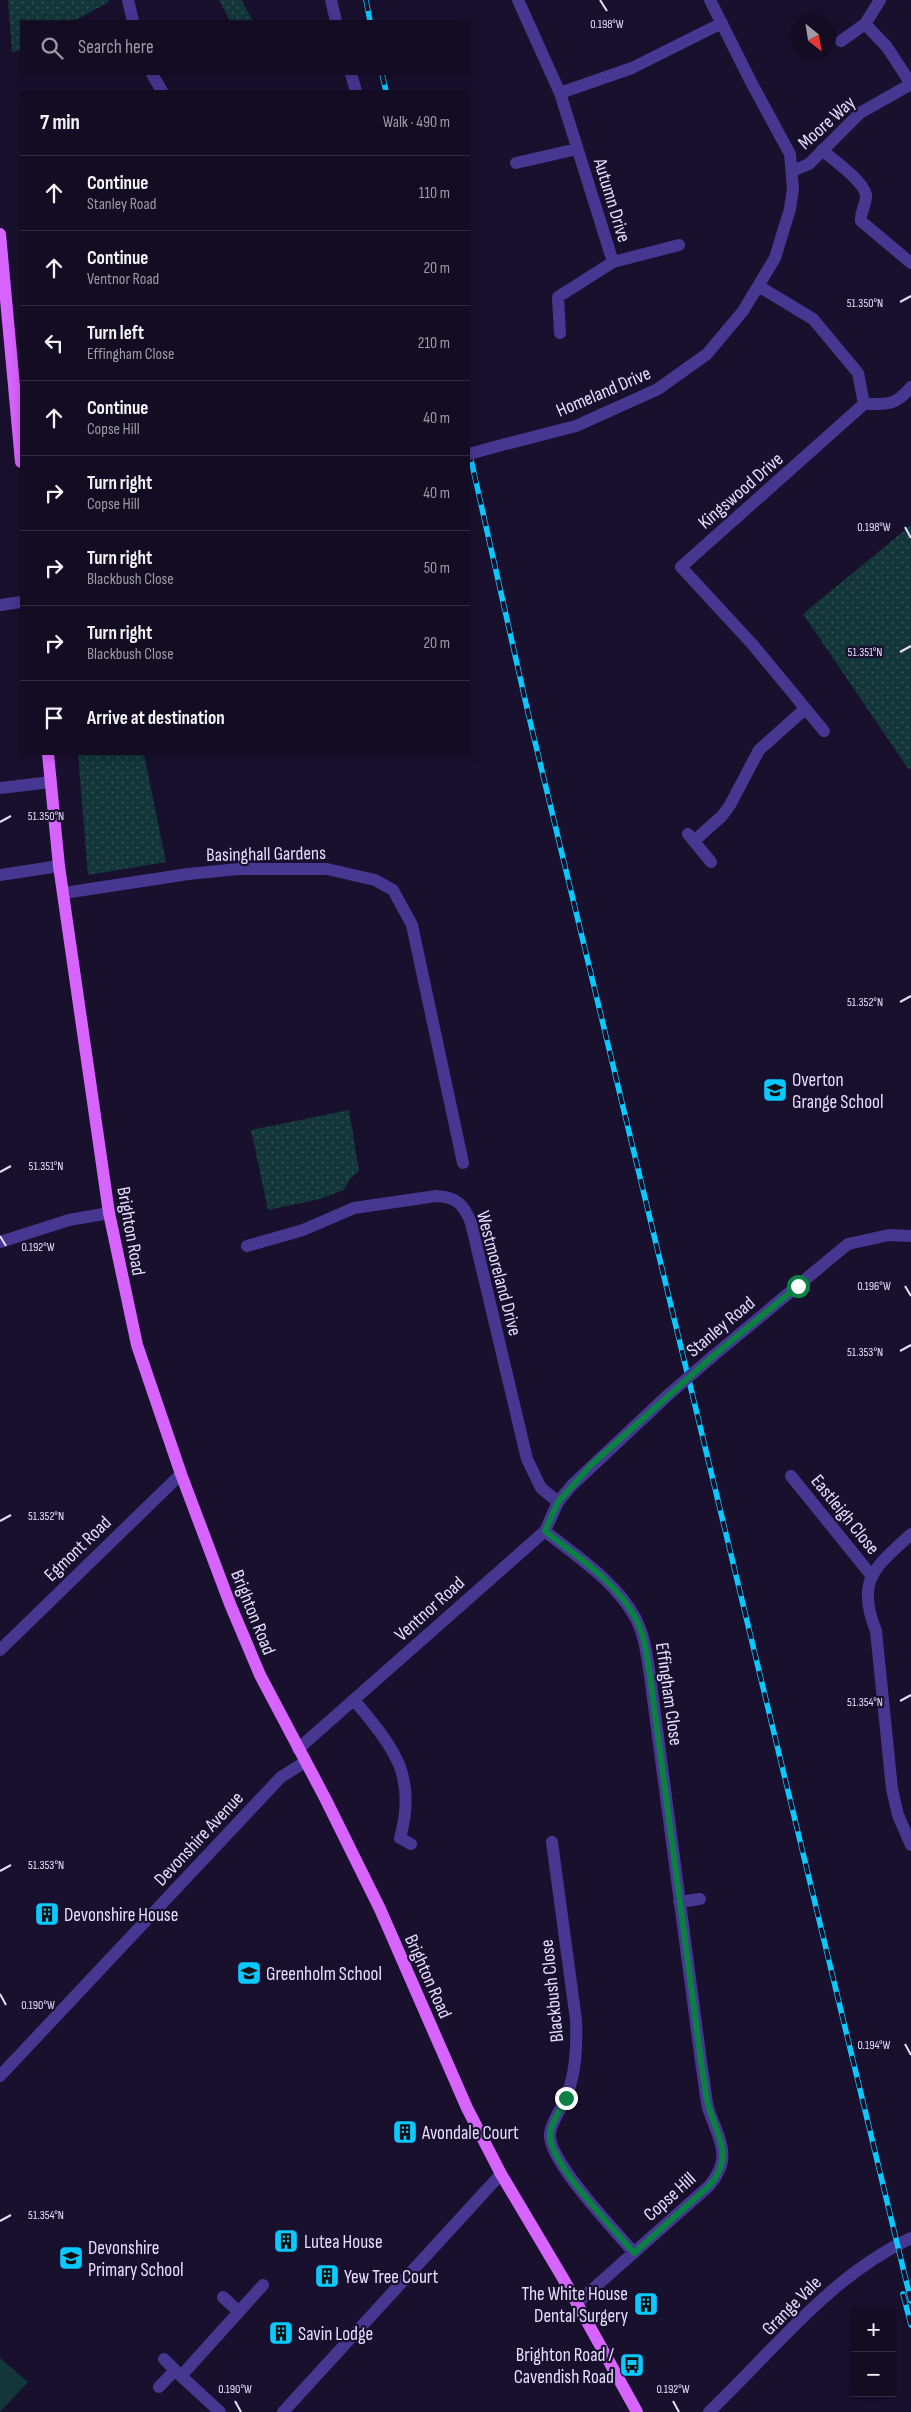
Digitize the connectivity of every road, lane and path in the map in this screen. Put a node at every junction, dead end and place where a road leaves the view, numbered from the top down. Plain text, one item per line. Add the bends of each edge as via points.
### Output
1 (128, 0) edge
2 (331, 0) edge
3 (518, 0) edge
4 (710, 0) edge
5 (880, 0) edge
6 (133, 20) edge
7 (336, 20) edge
8 (722, 23) junction
9 (865, 24) junction
10 (841, 41) dead end
11 (153, 75) edge
12 (351, 75) edge
13 (911, 84) edge
14 (161, 90) edge
15 (356, 90) edge
16 (560, 93) junction
17 (577, 149) junction
18 (822, 150) junction
19 (516, 163) dead end
20 (792, 171) junction
21 (0, 234) edge
22 (679, 245) dead end
23 (612, 262) junction
24 (911, 263) edge
25 (760, 287) junction
26 (560, 333) dead end
27 (911, 387) edge
28 (864, 404) junction
29 (20, 451) edge
30 (470, 454) edge
31 (20, 602) edge
32 (0, 605) edge
33 (805, 709) junction
34 (824, 732) dead end
35 (48, 755) edge
36 (51, 782) junction
37 (0, 788) edge
38 (711, 862) dead end
39 (60, 866) junction
40 (0, 875) edge
41 (64, 893) junction
42 (464, 1163) dead end
43 (109, 1214) junction
44 (911, 1236) edge
45 (0, 1242) edge
46 (247, 1246) dead end
47 (181, 1474) junction
48 (791, 1476) dead end
49 (572, 1485) joint
50 (558, 1502) junction
51 (545, 1531) junction
52 (911, 1534) edge
53 (871, 1575) junction
54 (0, 1650) edge
55 (354, 1700) junction
56 (298, 1748) junction
57 (305, 1762) junction
58 (552, 1842) dead end
59 (411, 1844) dead end
60 (911, 1845) edge
61 (700, 1900) dead end
62 (680, 1902) junction
63 (702, 2069) joint
64 (0, 2076) edge
65 (501, 2174) junction
66 (911, 2238) edge
67 (634, 2253) junction
68 (263, 2286) dead end
69 (223, 2297) dead end
70 (577, 2302) junction
71 (239, 2312) junction
72 (164, 2359) dead end
73 (178, 2373) junction
74 (159, 2387) dead end
75 (220, 2412) edge
76 (282, 2412) edge
77 (637, 2412) edge
78 (709, 2412) edge

1 - 6 street
2 - 7 street
3 - 16 street, Autumn Drive
4 - 8 street, Homeland Drive
5 - 9 street
8 - 16 street via 632,68
8 - 20 street, Homeland Drive via 790,154
9 - 10 street
9 - 13 street via 887,47
11 - 14 street
12 - 15 street
13 - 18 street, Moore Way via 860,113
16 - 17 street, Autumn Drive
17 - 19 street, Autumn Drive
17 - 23 street, Autumn Drive
18 - 20 street, Moore Way via 809,164
18 - 24 street via 864,189 866,197 861,221
20 - 25 street, Homeland Drive via 793,189 783,235
21 - 29 main road
22 - 23 street, Autumn Drive
23 - 26 street, Autumn Drive via 558,297
25 - 28 street via 814,318 858,373
25 - 30 street, Homeland Drive, bridge via 707,354 658,389 576,426
27 - 28 street via 897,402
28 - 33 street, Kingswood Drive via 681,567 753,645
31 - 32 street
33 - 34 street, Kingswood Drive
33 - 38 street via 759,750 730,806 691,838
35 - 36 main road, Brighton Road
36 - 37 street
36 - 39 main road, Brighton Road
39 - 40 street
39 - 41 main road, Brighton Road
41 - 42 street, Basinghall Gardens via 188,874 238,869 311,868 354,874 393,890 412,925
41 - 43 main road, Brighton Road
43 - 45 street via 69,1220
43 - 47 main road, Brighton Road via 137,1345
44 - 49 street, Stanley Road, bridge via 889,1235 848,1244 668,1395
46 - 50 street, Westmoreland Drive via 304,1230 354,1208 436,1196 459,1202 471,1223 527,1458 541,1488
47 - 54 street, Egmont Road
47 - 56 main road, Brighton Road via 242,1634
48 - 53 street, Eastleigh Close
49 - 50 street, Ventnor Road
50 - 51 street, Ventnor Road
51 - 55 street, Ventnor Road
51 - 62 street, Effingham Close via 609,1583 628,1606 642,1636
52 - 53 street
53 - 60 street via 867,1594 876,1631 892,1789 898,1815
55 - 56 street, Ventnor Road
55 - 59 street via 382,1733 402,1768 407,1807 400,1838
56 - 57 main road, Brighton Road
57 - 64 street, Devonshire Avenue via 281,1777
57 - 65 main road, Brighton Road via 380,1909 467,2108
58 - 67 street, Blackbush Close via 577,2041 573,2079 552,2128 550,2142 562,2167
61 - 62 street
62 - 63 street, Effingham Close
63 - 67 street, Copse Hill via 710,2086 709,2109 724,2159 719,2174
65 - 70 main road, Brighton Road
65 - 76 street
66 - 78 street, Grange Vale via 884,2251 851,2274
67 - 70 street, Copse Hill
68 - 71 street
69 - 71 street
70 - 77 main road, Brighton Road
71 - 73 street
72 - 73 street
73 - 74 street
73 - 75 street

